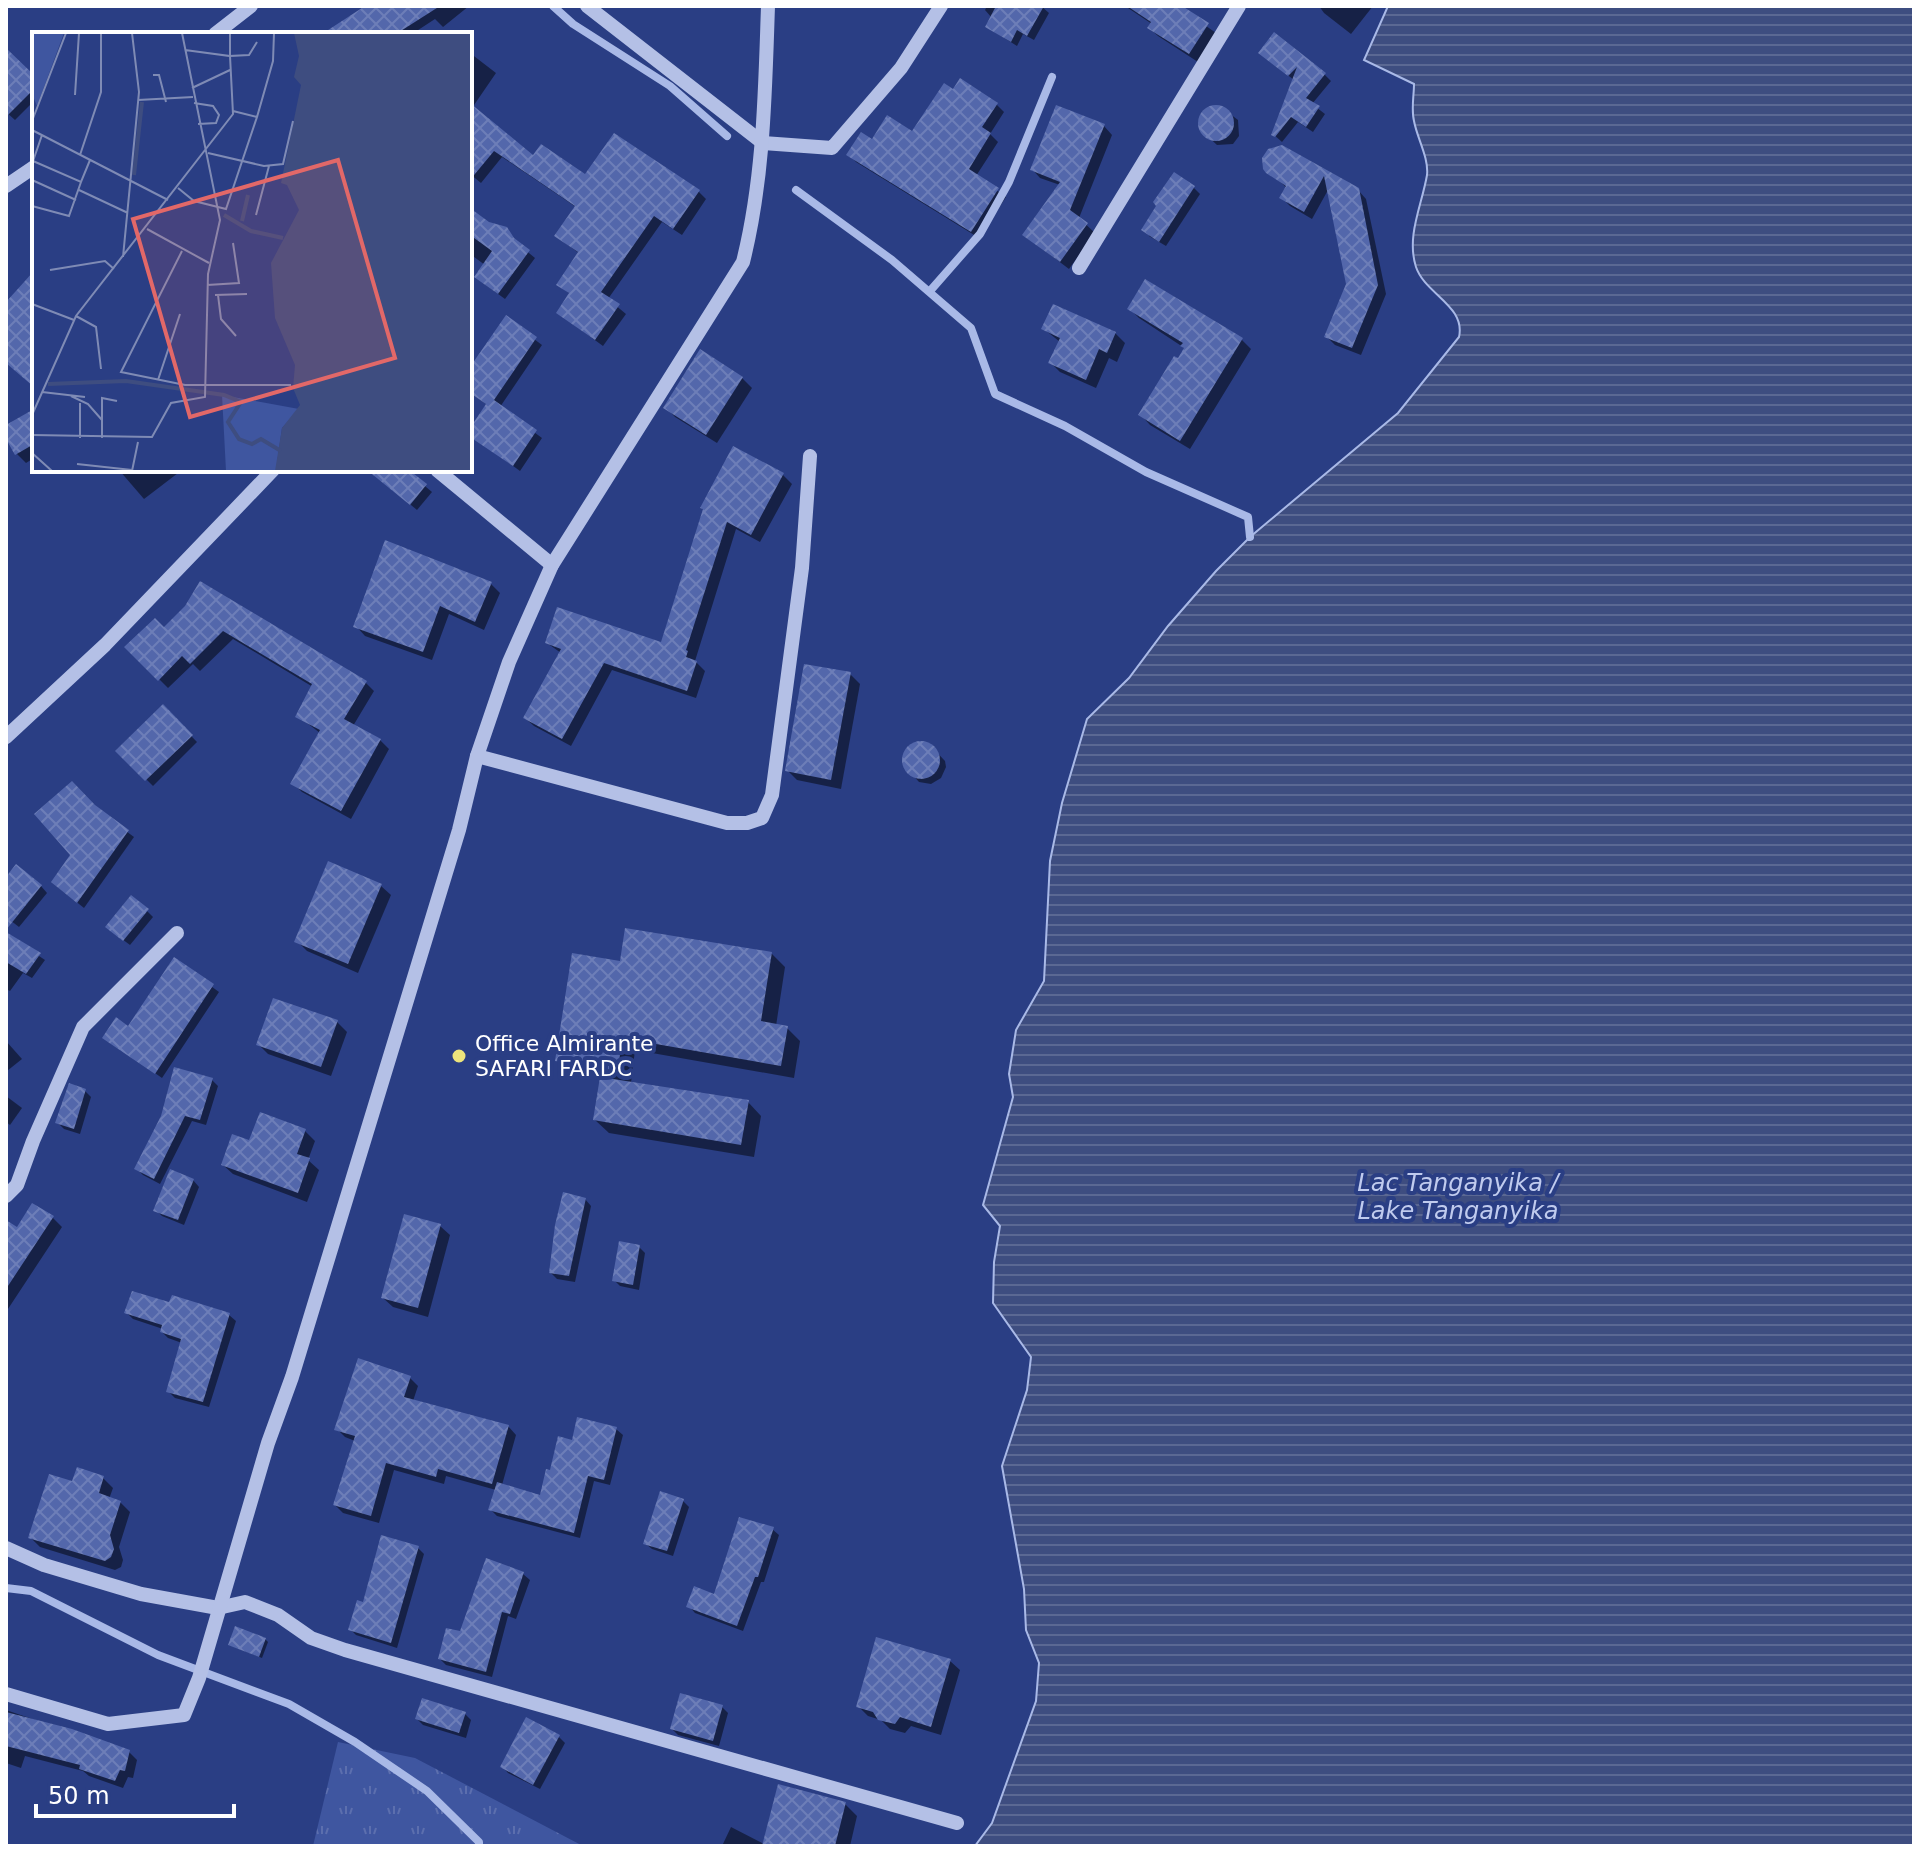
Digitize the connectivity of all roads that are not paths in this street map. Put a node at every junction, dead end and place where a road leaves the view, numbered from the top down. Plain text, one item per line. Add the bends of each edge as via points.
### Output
1 (251, 6) edge
2 (587, 6) edge
3 (768, 6) edge
4 (941, 6) edge
5 (1239, 6) edge
6 (218, 32) edge
7 (763, 143) junction
8 (32, 168) edge
9 (6, 186) edge
10 (1079, 268) dead end
11 (810, 456) dead end
12 (271, 472) edge
13 (439, 472) edge
14 (552, 565) junction
15 (6, 737) edge
16 (477, 756) junction
17 (177, 933) dead end
18 (6, 1196) edge
19 (6, 1548) edge
20 (218, 1608) junction
21 (6, 1694) edge
22 (957, 1823) dead end

1 - 6 street
2 - 7 street
3 - 7 street
4 - 7 street via 901,68 832,148
5 - 10 street
7 - 14 street via 743,262
8 - 9 street
11 - 16 street via 800,583 772,795 762,818 727,823
12 - 15 street via 105,645
13 - 14 street
14 - 16 street via 509,662
16 - 20 street via 450,860
17 - 18 street via 83,1027 17,1185
19 - 20 street via 141,1594
20 - 21 street via 184,1715 108,1724
20 - 22 street via 245,1602 345,1650

